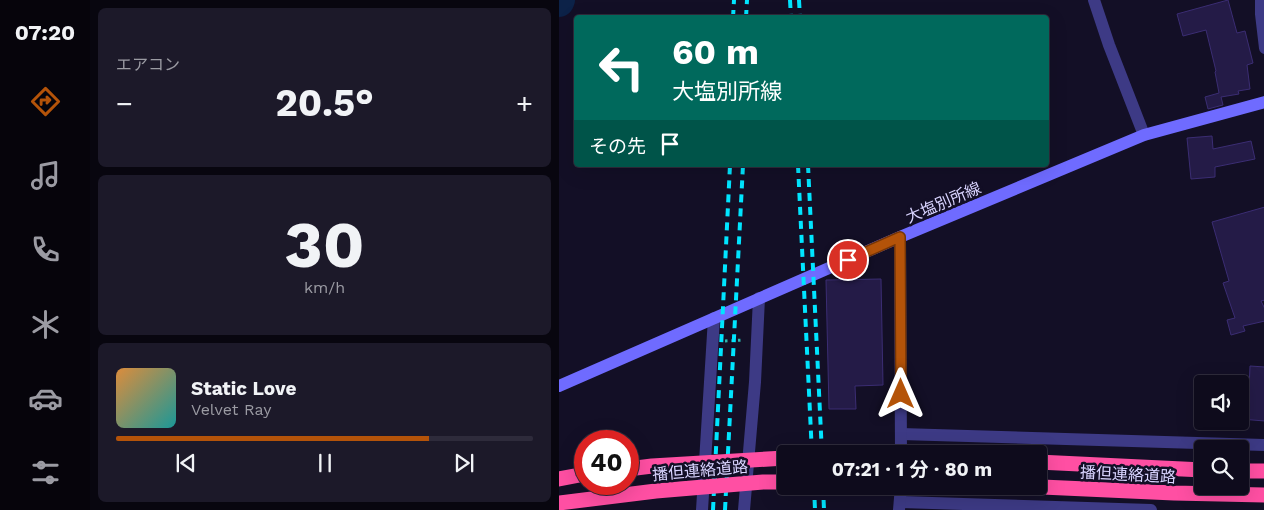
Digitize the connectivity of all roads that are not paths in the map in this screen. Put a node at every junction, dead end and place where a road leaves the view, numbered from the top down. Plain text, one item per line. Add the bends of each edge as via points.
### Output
1 (1094, 0) edge
2 (1261, 0) edge
3 (1264, 48) edge
4 (1264, 102) edge
5 (1144, 135) junction
6 (900, 237) junction
7 (759, 298) junction
8 (714, 318) junction
9 (559, 386) edge
10 (901, 434) junction
11 (901, 445) edge
12 (1264, 445) edge
13 (777, 458) edge
14 (1047, 462) edge
15 (639, 468) edge
16 (1194, 470) edge
17 (1249, 471) edge
18 (1264, 471) edge
19 (574, 476) edge
20 (559, 479) edge
21 (777, 483) edge
22 (1047, 487) edge
23 (1264, 495) edge
24 (559, 503) edge
25 (900, 506) edge
26 (1011, 508) edge
27 (702, 510) edge
28 (744, 510) edge
29 (1151, 510) edge

1 - 5 street
2 - 3 street
4 - 5 main road, 大塩別所線
5 - 6 main road, 大塩別所線
6 - 7 main road, 大塩別所線
6 - 10 street
7 - 8 main road, 大塩別所線
7 - 28 street
8 - 9 main road, 大塩別所線
8 - 27 street
10 - 11 street
10 - 12 street
13 - 15 highway, 播但連絡道路, bridge
14 - 16 highway, 播但連絡道路
17 - 18 highway
19 - 20 highway
21 - 24 highway, 播但連絡道路, bridge via 656,491
22 - 23 highway, 播但連絡道路
25 - 26 street
26 - 29 street

